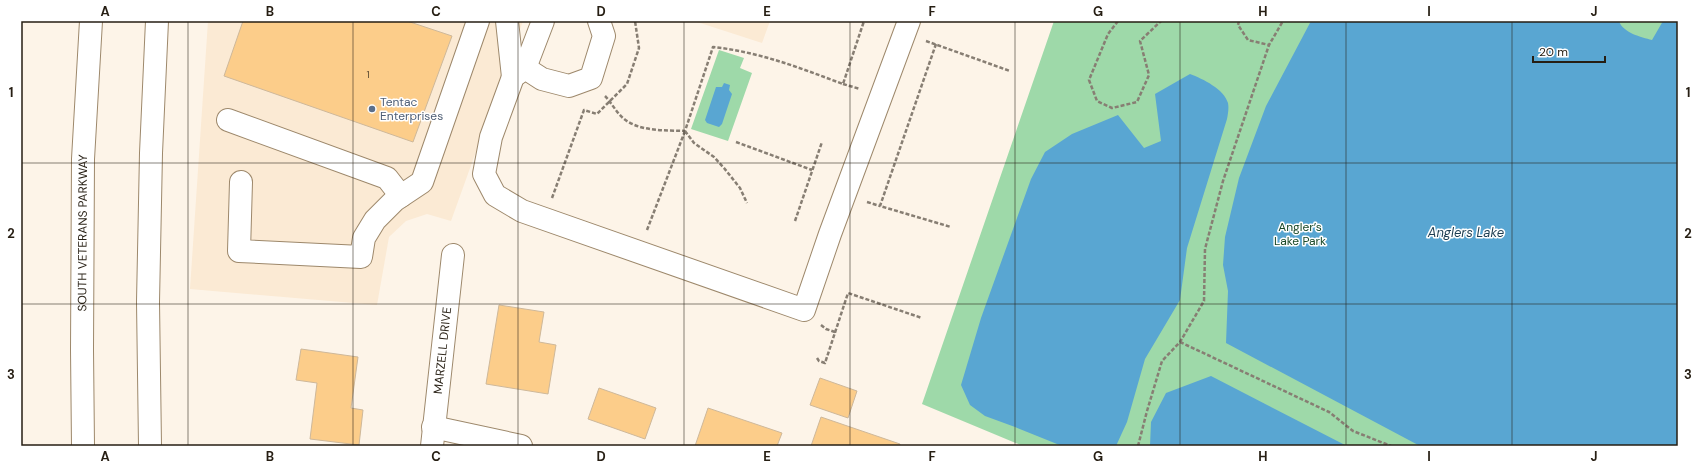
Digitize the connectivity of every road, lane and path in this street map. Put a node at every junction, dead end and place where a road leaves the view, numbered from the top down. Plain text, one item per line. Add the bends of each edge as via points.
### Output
1 (91, 21) edge
2 (157, 21) edge
3 (478, 21) edge
4 (507, 21) edge
5 (543, 21) edge
6 (599, 21) edge
7 (635, 21) edge
8 (864, 21) edge
9 (1118, 21) edge
10 (1161, 21) edge
11 (1239, 21) edge
12 (1284, 21) edge
13 (907, 27) edge
14 (936, 44) junction
15 (1269, 45) junction
16 (1010, 71) dead end
17 (519, 72) junction
18 (591, 78) junction
19 (843, 84) junction
20 (865, 90) dead end
21 (610, 101) junction
22 (228, 120) dead end
23 (685, 131) junction
24 (736, 142) dead end
25 (822, 142) dead end
26 (812, 170) junction
27 (241, 182) dead end
28 (401, 196) junction
29 (747, 203) dead end
30 (545, 219) junction
31 (795, 221) dead end
32 (951, 227) dead end
33 (639, 252) junction
34 (453, 255) dead end
35 (922, 318) dead end
36 (1180, 342) junction
37 (817, 358) dead end
38 (432, 436) edge
39 (83, 446) edge
40 (150, 446) edge
41 (521, 446) edge
42 (1138, 446) edge
43 (1391, 446) edge

1 - 39 main road, SOUTH VETERANS PARKWAY via 83,159
2 - 40 main road via 148,302
3 - 28 main road via 422,182
4 - 17 main road
5 - 17 main road
6 - 18 main road via 604,36
7 - 21 path via 639,48 627,84
8 - 19 path
9 - 10 path via 1108,34 1089,80 1097,101 1112,108 1137,102 1149,75 1140,41
11 - 15 path via 1238,25 1248,40
12 - 15 path
13 - 14 path
13 - 33 main road via 804,310
14 - 16 path
14 - 32 path via 880,206
15 - 36 path via 1223,181 1205,249 1204,301
17 - 18 main road via 569,86
17 - 30 main road via 491,137 484,174 495,194 522,211
18 - 21 path
19 - 20 path
19 - 23 path via 768,57 736,49 713,47
21 - 23 path via 623,118 634,124 651,129
21 - 30 path via 597,114 584,110
22 - 28 main road via 387,178
23 - 29 path via 694,143 714,157 724,168 740,188
23 - 33 path
24 - 26 path
25 - 26 path
26 - 31 path
27 - 28 main road via 239,251 361,257 364,238 375,220
30 - 33 main road
34 - 38 main road, MARZELL DRIVE
35 - 37 path via 848,293 825,363
36 - 42 path via 1162,361
36 - 43 path via 1330,412 1352,431
38 - 41 main road

